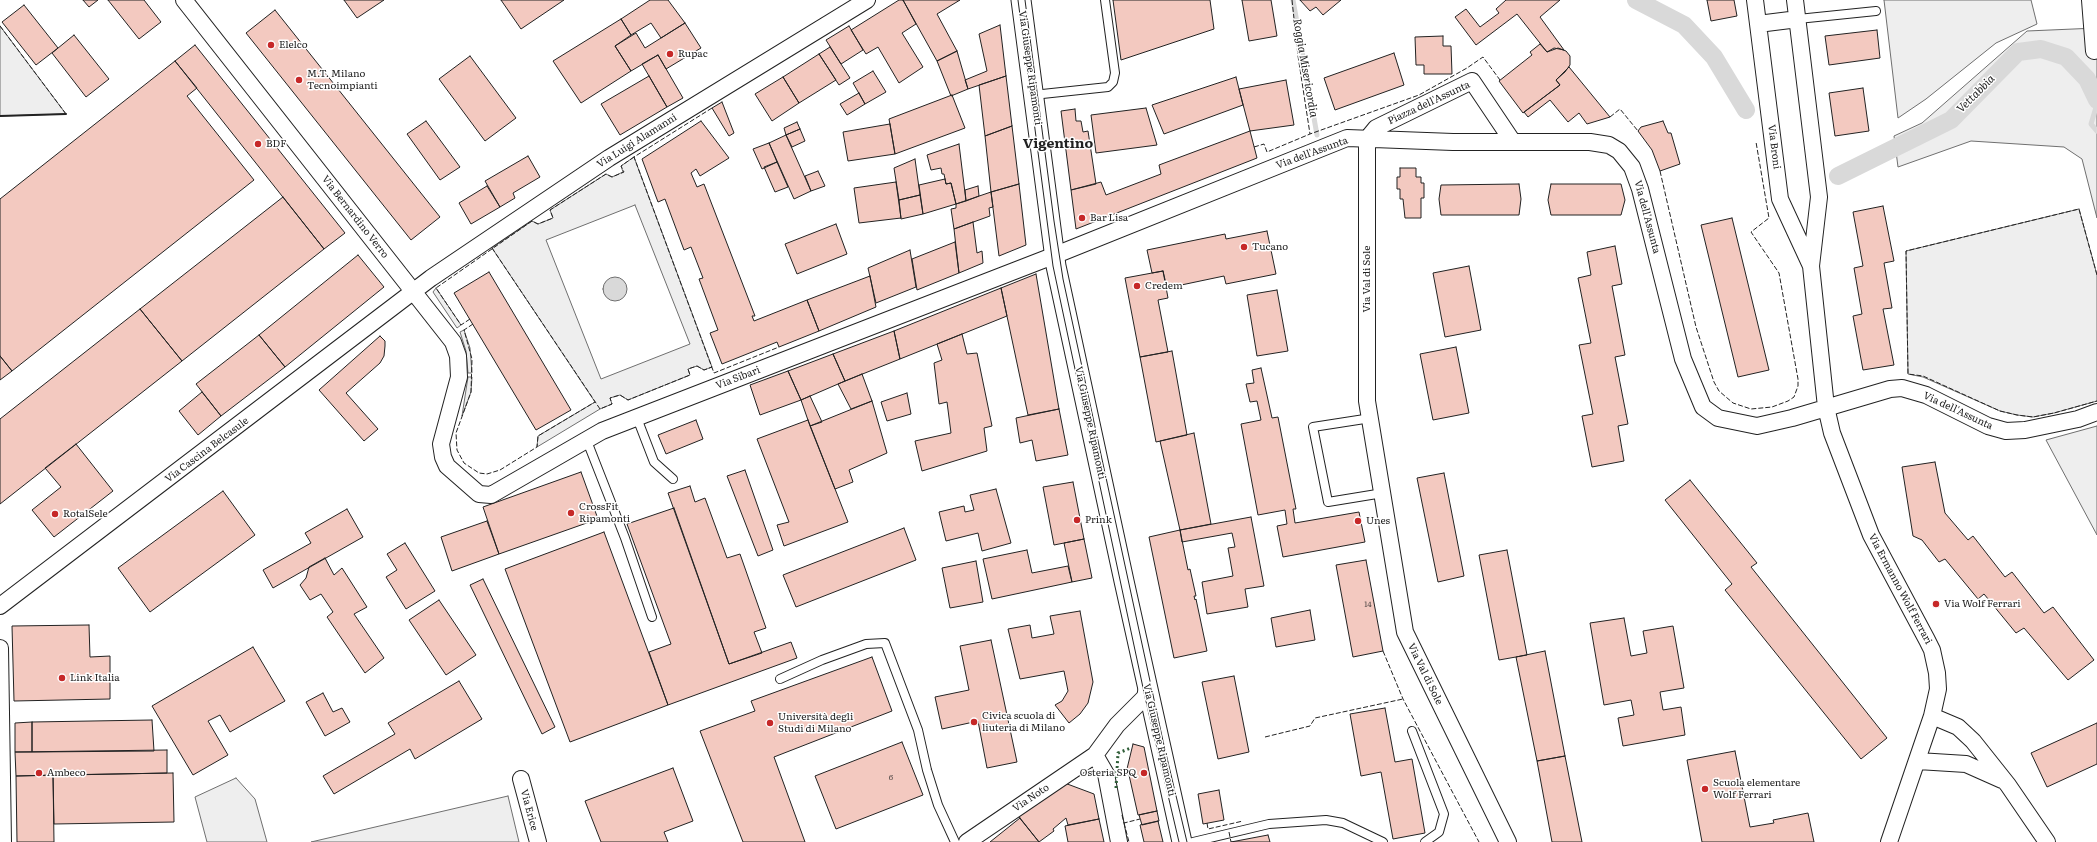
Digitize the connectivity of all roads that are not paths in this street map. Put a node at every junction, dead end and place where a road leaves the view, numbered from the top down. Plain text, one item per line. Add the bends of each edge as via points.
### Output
1 (867, 0) edge
2 (1021, 0) edge
3 (1105, 0) edge
4 (1755, 0) edge
5 (1795, 0) edge
6 (2090, 0) edge
7 (187, 1) edge
8 (1876, 11) dead end
9 (1798, 19) junction
10 (1758, 24) junction
11 (2094, 51) dead end
12 (1033, 95) junction
13 (1367, 139) junction
14 (1513, 142) junction
15 (1055, 255) junction
16 (1810, 266) junction
17 (413, 291) junction
18 (1826, 407) junction
19 (2097, 412) edge
20 (637, 418) junction
21 (1371, 418) junction
22 (587, 441) junction
23 (442, 456) joint
24 (673, 479) dead end
25 (1384, 493) junction
26 (0, 606) edge
27 (652, 617) dead end
28 (0, 648) edge
29 (780, 679) dead end
30 (1147, 688) junction
31 (1932, 716) junction
32 (1412, 731) dead end
33 (1095, 755) junction
34 (1918, 761) junction
35 (521, 779) dead end
36 (2005, 781) junction
37 (4, 842) edge
38 (538, 842) edge
39 (955, 842) edge
40 (967, 842) edge
41 (1119, 842) edge
42 (1182, 842) edge
43 (1193, 842) edge
44 (1383, 842) edge
45 (1425, 842) edge
46 (1508, 842) edge
47 (1889, 842) edge
48 (2047, 842) edge

1 - 17 street, Via Luigi Alamanni via 609,158
2 - 12 street, Via Giuseppe Ripamonti
3 - 12 lane via 1115,73 1113,82 1108,87
4 - 10 street, Via Broni
5 - 9 street, Via Broni
6 - 11 street
7 - 17 street, Via Bernardino Verro
8 - 9 lane
9 - 10 street
9 - 16 street, Via Broni via 1819,197
10 - 16 street, Via Broni via 1780,199
12 - 15 street, Via Giuseppe Ripamonti
13 - 14 street, Via dell'Assunta
13 - 14 street, Piazza dell'Assunta via 1376,128 1472,81
13 - 15 street, Via dell'Assunta via 1347,138
13 - 21 street, Via Val di Sole via 1367,401
14 - 18 street, Via dell'Assunta via 1599,143 1614,148 1628,161 1640,189 1683,359 1703,406 1718,418 1757,426
15 - 20 street, Via Sibari
15 - 30 street, Via Giuseppe Ripamonti
16 - 18 street, Via Broni
17 - 23 street, Via Bernardino Verro via 454,342 458,356 459,377 441,444
17 - 26 street, Via Cascina Belcasule
18 - 19 street, Via dell'Assunta via 1902,388 1926,395 1988,426 2006,431 2032,429
18 - 31 street, Via Ermanno Wolf Ferrari via 1832,432 1870,535 1932,650 1938,689
20 - 22 street, Via Sibari via 602,431
20 - 24 lane via 654,462
21 - 25 street, Via Val di Sole
21 - 25 lane via 1313,427 1328,502
22 - 23 street, Via Sibari via 491,495 478,494 447,466
22 - 27 lane
25 - 46 street, Via Val di Sole via 1405,634
28 - 37 street
29 - 39 lane via 866,644 885,643 918,730 926,770 938,805
30 - 33 street, Via Noto via 1145,697 1117,725
30 - 42 street, Via Giuseppe Ripamonti
31 - 34 street, Via Ermanno Wolf Ferrari
31 - 36 street via 1958,727 1973,741
32 - 45 lane via 1444,814 1439,832
33 - 40 street, Via Noto
33 - 41 street via 1106,774
34 - 36 street via 1966,764
34 - 47 street, Via Ermanno Wolf Ferrari
35 - 38 street, Via Erice
36 - 48 street
43 - 44 lane via 1257,826 1326,820 1343,823

